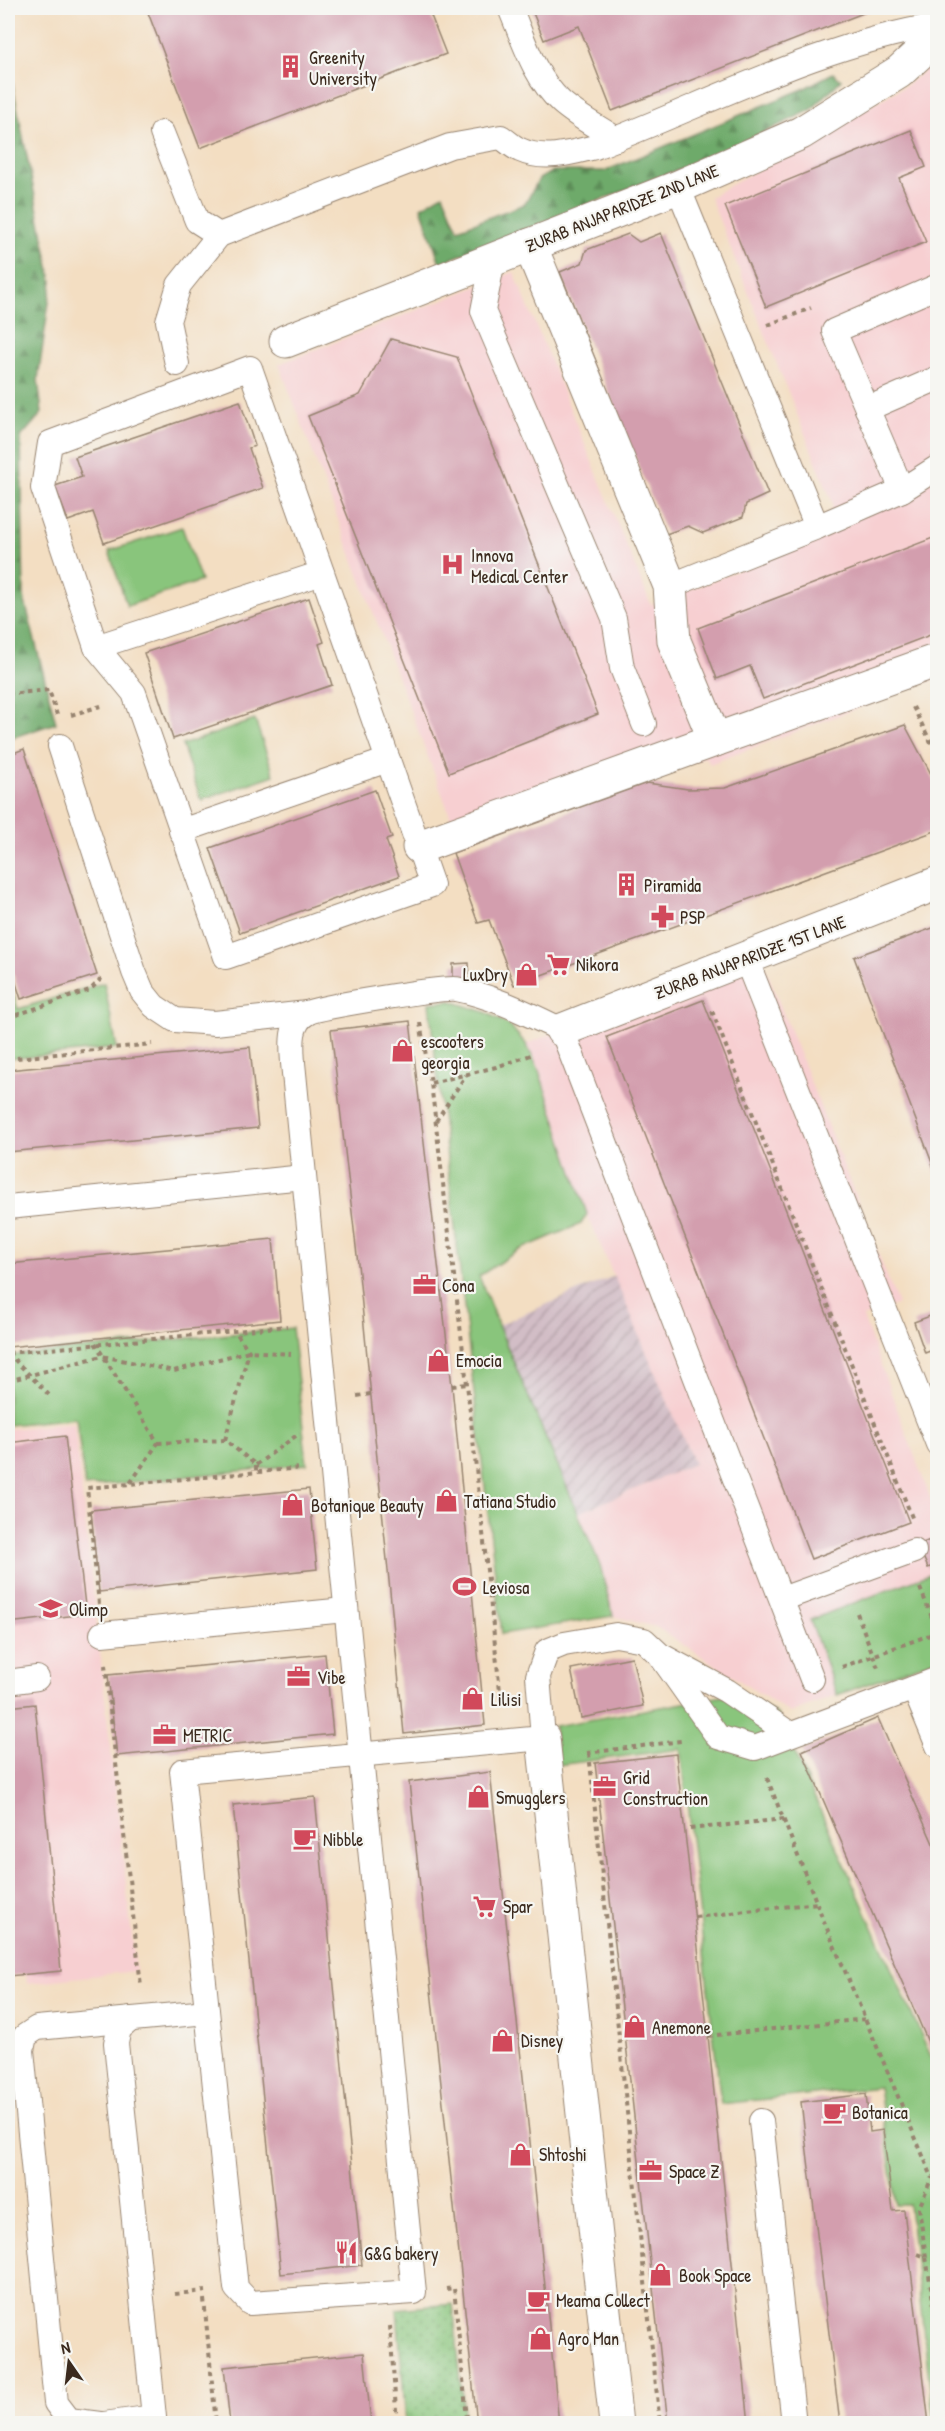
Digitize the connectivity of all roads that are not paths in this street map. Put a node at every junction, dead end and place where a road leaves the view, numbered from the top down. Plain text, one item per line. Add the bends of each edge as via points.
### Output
1 (510, 8) edge
2 (938, 25) edge
3 (938, 36) edge
4 (162, 133) dead end
5 (616, 139) junction
6 (678, 187) junction
7 (219, 235) junction
8 (530, 245) junction
9 (493, 260) junction
10 (938, 286) edge
11 (286, 340) dead end
12 (177, 364) dead end
13 (938, 378) edge
14 (867, 409) junction
15 (938, 467) edge
16 (902, 490) junction
17 (817, 527) junction
18 (322, 573) junction
19 (670, 586) junction
20 (96, 647) junction
21 (938, 660) edge
22 (644, 724) dead end
23 (715, 740) junction
24 (60, 746) dead end
25 (388, 760) junction
26 (181, 831) junction
27 (419, 847) junction
28 (938, 883) edge
29 (746, 959) junction
30 (307, 1013) junction
31 (552, 1041) junction
32 (304, 1178) junction
33 (8, 1207) edge
34 (938, 1444) edge
35 (914, 1551) road end
36 (782, 1599) junction
37 (345, 1610) junction
38 (102, 1634) road end
39 (660, 1655) junction
40 (37, 1678) dead end
41 (812, 1679) dead end
42 (938, 1679) edge
43 (8, 1682) edge
44 (914, 1688) junction
45 (790, 1734) junction
46 (938, 1746) edge
47 (544, 1748) junction
48 (362, 1755) junction
49 (207, 2012) junction
50 (131, 2019) junction
51 (760, 2121) dead end
52 (154, 2420) edge
53 (102, 2424) edge
54 (616, 2424) edge
55 (794, 2424) edge

1 - 5 lane via 531,62 543,81 561,102
2 - 5 lane via 894,32 849,46
3 - 6 street, ZURAB ANJAPARIDZE 2ND LANE via 899,72 801,133
4 - 7 lane via 197,221
5 - 7 lane via 566,154 543,156 521,150 501,137 450,146
6 - 8 street, ZURAB ANJAPARIDZE 2ND LANE
6 - 17 lane
7 - 12 lane via 179,285 173,303 168,321
8 - 9 street, ZURAB ANJAPARIDZE 2ND LANE
8 - 19 street
9 - 11 street, ZURAB ANJAPARIDZE 2ND LANE
9 - 22 lane via 483,311 614,618 622,668
10 - 14 lane via 834,331
13 - 14 lane
14 - 16 lane
15 - 16 lane
16 - 17 lane
17 - 19 lane
18 - 20 lane
18 - 20 lane via 250,368 50,443 43,488
18 - 25 lane
19 - 23 street via 674,641
20 - 26 lane via 134,693
21 - 23 street
23 - 27 street
24 - 30 lane via 127,952 142,992 154,1006 175,1020 215,1023
25 - 26 lane
25 - 27 lane
26 - 27 lane via 226,957 432,885
28 - 29 street, ZURAB ANJAPARIDZE 1ST LANE
29 - 31 street, ZURAB ANJAPARIDZE 1ST LANE
29 - 34 lane
30 - 31 lane via 454,989 505,1003
30 - 32 lane via 294,1029 292,1040
31 - 36 lane
32 - 33 lane
32 - 37 lane
35 - 36 lane
36 - 41 lane
37 - 38 lane
37 - 48 lane
39 - 45 lane via 727,1691
39 - 45 lane via 718,1737 755,1748
39 - 47 lane via 644,1640 616,1635 547,1651 537,1676
40 - 43 lane
42 - 44 lane
44 - 45 lane
44 - 46 lane
47 - 48 lane via 505,1741
47 - 54 street
48 - 49 lane via 182,1771
48 - 49 lane via 414,2292 263,2304 250,2303 236,2288
49 - 50 lane
50 - 52 lane via 119,2029 116,2043
50 - 53 lane via 37,2028 25,2036 22,2050 56,2403 69,2420
51 - 55 lane
52 - 53 lane

